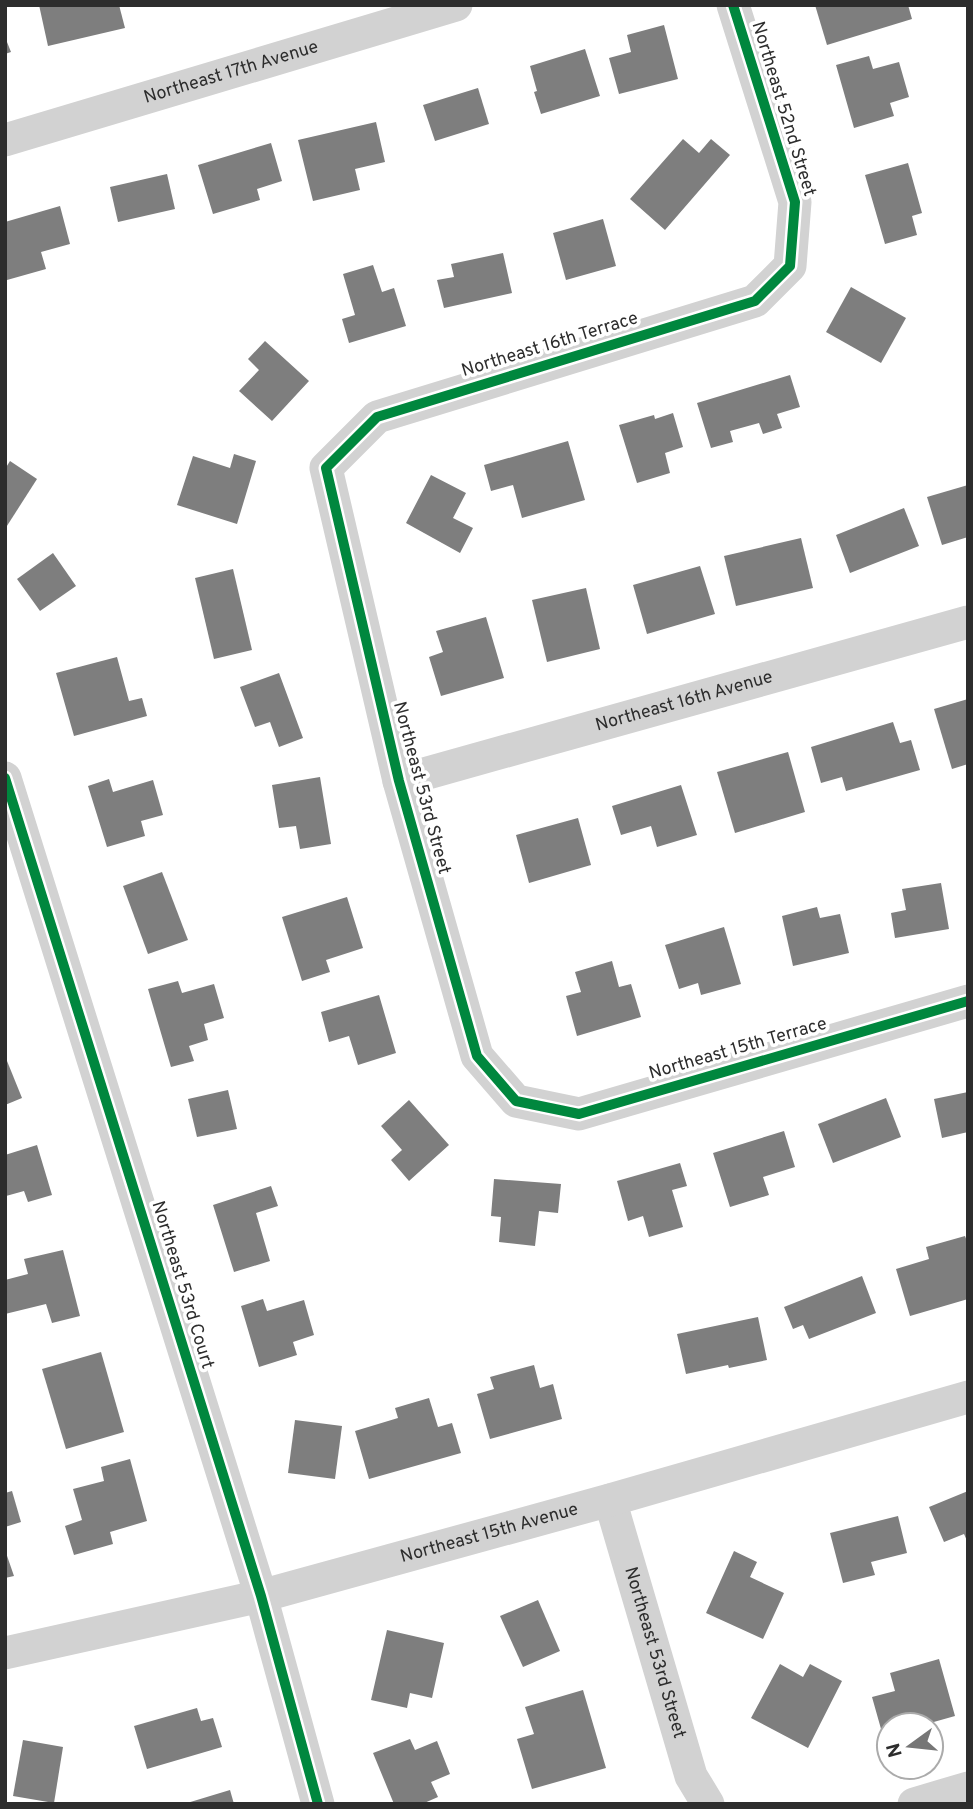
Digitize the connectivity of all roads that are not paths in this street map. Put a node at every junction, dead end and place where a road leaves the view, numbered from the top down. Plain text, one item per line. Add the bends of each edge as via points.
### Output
1 (456, 5) edge
2 (733, 5) edge
3 (5, 140) edge
4 (790, 266) joint
5 (326, 468) joint
6 (968, 622) edge
7 (5, 778) edge
8 (399, 781) junction
9 (968, 1001) edge
10 (516, 1101) joint
11 (968, 1397) edge
12 (610, 1500) junction
13 (261, 1596) junction
14 (5, 1653) edge
15 (968, 1788) edge
16 (318, 1804) edge
17 (708, 1804) edge
18 (914, 1804) edge

1 - 3 street, Northeast 17th Avenue
2 - 4 street, Northeast 52nd Street via 795,202
4 - 5 street, Northeast 16th Terrace via 755,300 377,417
5 - 8 street, Northeast 53rd Street
6 - 8 street, Northeast 16th Avenue
7 - 13 street, Northeast 53rd Court
8 - 10 street, Northeast 53rd Street via 477,1056
9 - 10 street, Northeast 15th Terrace via 579,1114
11 - 12 street, Northeast 15th Avenue
12 - 13 street, Northeast 15th Avenue
12 - 17 street, Northeast 53rd Street via 691,1776
13 - 14 street, Northeast 15th Avenue
13 - 16 street, Northeast 53rd Court
15 - 18 street

